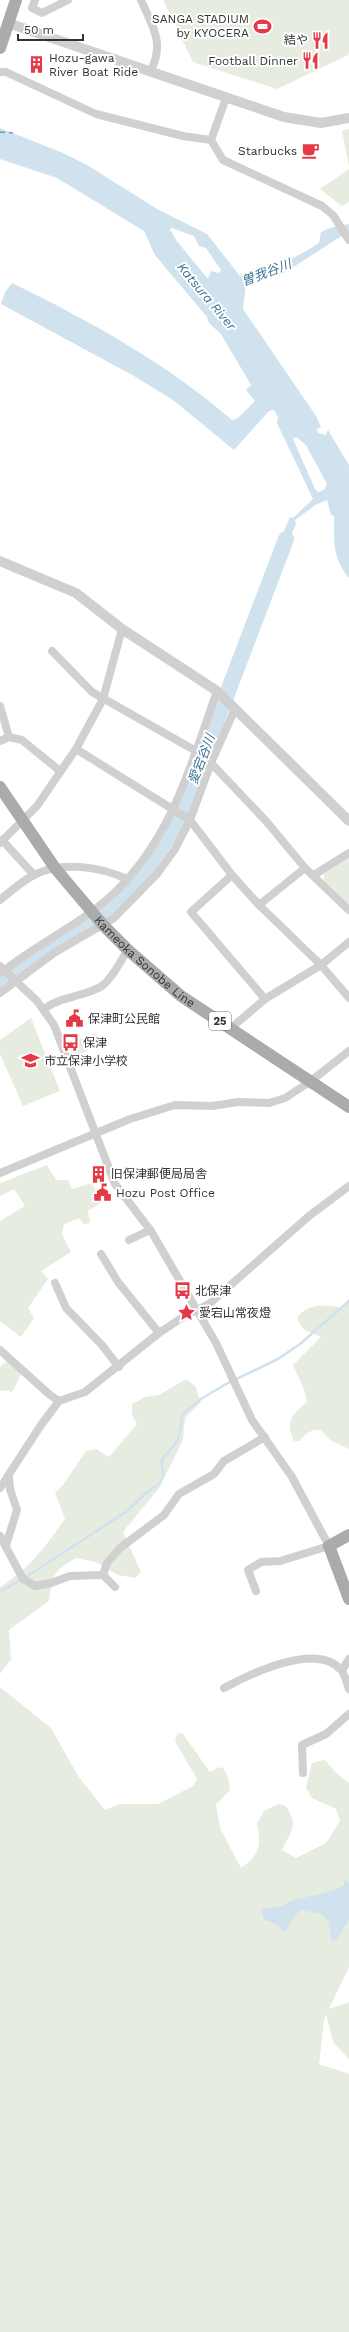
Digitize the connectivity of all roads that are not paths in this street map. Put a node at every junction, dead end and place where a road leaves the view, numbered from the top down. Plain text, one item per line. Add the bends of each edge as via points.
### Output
1 (11, 0) edge
2 (16, 0) edge
3 (35, 0) edge
4 (68, 0) edge
5 (141, 0) edge
6 (8, 23) junction
7 (0, 33) edge
8 (0, 48) edge
9 (151, 70) junction
10 (0, 72) edge
11 (226, 98) junction
12 (349, 118) edge
13 (211, 140) junction
14 (348, 239) edge
15 (0, 561) edge
16 (122, 629) junction
17 (52, 651) dead end
18 (218, 693) junction
19 (103, 699) junction
20 (0, 706) edge
21 (233, 707) junction
22 (9, 736) junction
23 (0, 741) edge
24 (76, 749) junction
25 (196, 751) junction
26 (211, 764) junction
27 (60, 771) junction
28 (0, 787) edge
29 (175, 811) junction
30 (189, 819) junction
31 (21, 820) junction
32 (349, 821) edge
33 (1, 841) edge
34 (349, 853) edge
35 (55, 868) junction
36 (305, 868) junction
37 (34, 875) junction
38 (232, 875) junction
39 (314, 875) junction
40 (127, 879) junction
41 (0, 900) edge
42 (259, 905) junction
43 (349, 910) edge
44 (97, 918) junction
45 (349, 942) edge
46 (128, 950) junction
47 (321, 965) junction
48 (3, 971) edge
49 (14, 980) junction
50 (0, 993) edge
51 (349, 998) edge
52 (265, 999) junction
53 (44, 1009) junction
54 (231, 1028) junction
55 (349, 1051) edge
56 (311, 1081) junction
57 (349, 1107) edge
58 (95, 1134) junction
59 (0, 1174) edge
60 (349, 1186) edge
61 (150, 1230) junction
62 (129, 1240) dead end
63 (100, 1254) dead end
64 (55, 1282) dead end
65 (197, 1310) junction
66 (160, 1333) junction
67 (0, 1350) edge
68 (119, 1367) junction
69 (59, 1401) junction
70 (265, 1437) junction
71 (9, 1477) junction
72 (0, 1488) edge
73 (349, 1535) edge
74 (0, 1536) edge
75 (6, 1545) junction
76 (329, 1546) junction
77 (103, 1575) junction
78 (115, 1587) dead end
79 (256, 1591) dead end
80 (349, 1599) edge
81 (349, 1659) edge
82 (342, 1670) junction
83 (224, 1688) dead end
84 (349, 1689) edge
85 (349, 1714) edge
86 (303, 1773) dead end

1 - 7 street
2 - 6 main road
3 - 4 street via 32,8 42,13
5 - 9 street via 159,44
6 - 8 main road
6 - 9 street
9 - 11 street
10 - 13 street via 6,72 96,114 183,136
11 - 12 street via 302,121 321,123
11 - 13 street
13 - 14 street via 223,160 322,206 337,220
15 - 16 street via 76,593
16 - 18 street
16 - 19 street
17 - 19 street via 92,692
18 - 21 street
18 - 25 street
19 - 24 street
19 - 25 street
20 - 22 street
21 - 26 street
21 - 32 street
22 - 23 street
22 - 27 street via 22,740
24 - 27 street
24 - 29 street
25 - 29 street
26 - 30 street
26 - 36 street via 266,821
27 - 31 street via 37,806
28 - 31 main road, Kameoka Sonobe Line / 25
29 - 30 street
29 - 40 street via 162,833
30 - 38 street
30 - 44 street via 175,849 157,874 114,918
31 - 33 street
31 - 35 main road, Kameoka Sonobe Line / 25
33 - 37 street
34 - 39 street
35 - 37 street
35 - 40 street via 100,869
35 - 44 main road, Kameoka Sonobe Line / 25
36 - 39 street
36 - 42 street
37 - 41 street
38 - 42 street
38 - 52 street via 191,912
39 - 43 street
40 - 44 street
42 - 47 street
44 - 46 main road, Kameoka Sonobe Line / 25
44 - 48 street
44 - 49 street via 63,947
45 - 47 street
46 - 53 street via 103,985 52,1003
46 - 54 main road, Kameoka Sonobe Line / 25 via 181,996
47 - 51 street
47 - 52 street
48 - 49 street
49 - 50 street
49 - 53 street
52 - 54 street
53 - 58 street via 54,1025
54 - 56 main road, Kameoka Sonobe Line / 25
55 - 56 street
56 - 57 main road, Kameoka Sonobe Line / 25
56 - 58 street via 285,1098 269,1103 175,1105 130,1119
58 - 59 street
58 - 61 street via 115,1184
60 - 65 street via 309,1216 215,1299
61 - 62 street
61 - 65 street
63 - 66 street via 118,1282
64 - 68 street via 66,1308
65 - 66 street
65 - 70 street via 252,1420
66 - 68 street
67 - 69 street
68 - 69 street via 85,1392
69 - 71 street
70 - 76 street via 292,1477
70 - 77 street via 224,1461 214,1474 179,1494 164,1515 120,1548 107,1563
71 - 72 street
71 - 75 street via 17,1510
73 - 76 main road
74 - 75 street
75 - 77 street via 23,1580 35,1586 70,1576
76 - 79 street via 280,1561 261,1562 248,1570
76 - 80 main road
77 - 78 street
81 - 82 street
82 - 83 street via 330,1661 314,1657 252,1673
82 - 84 street
85 - 86 street via 326,1734 302,1745

